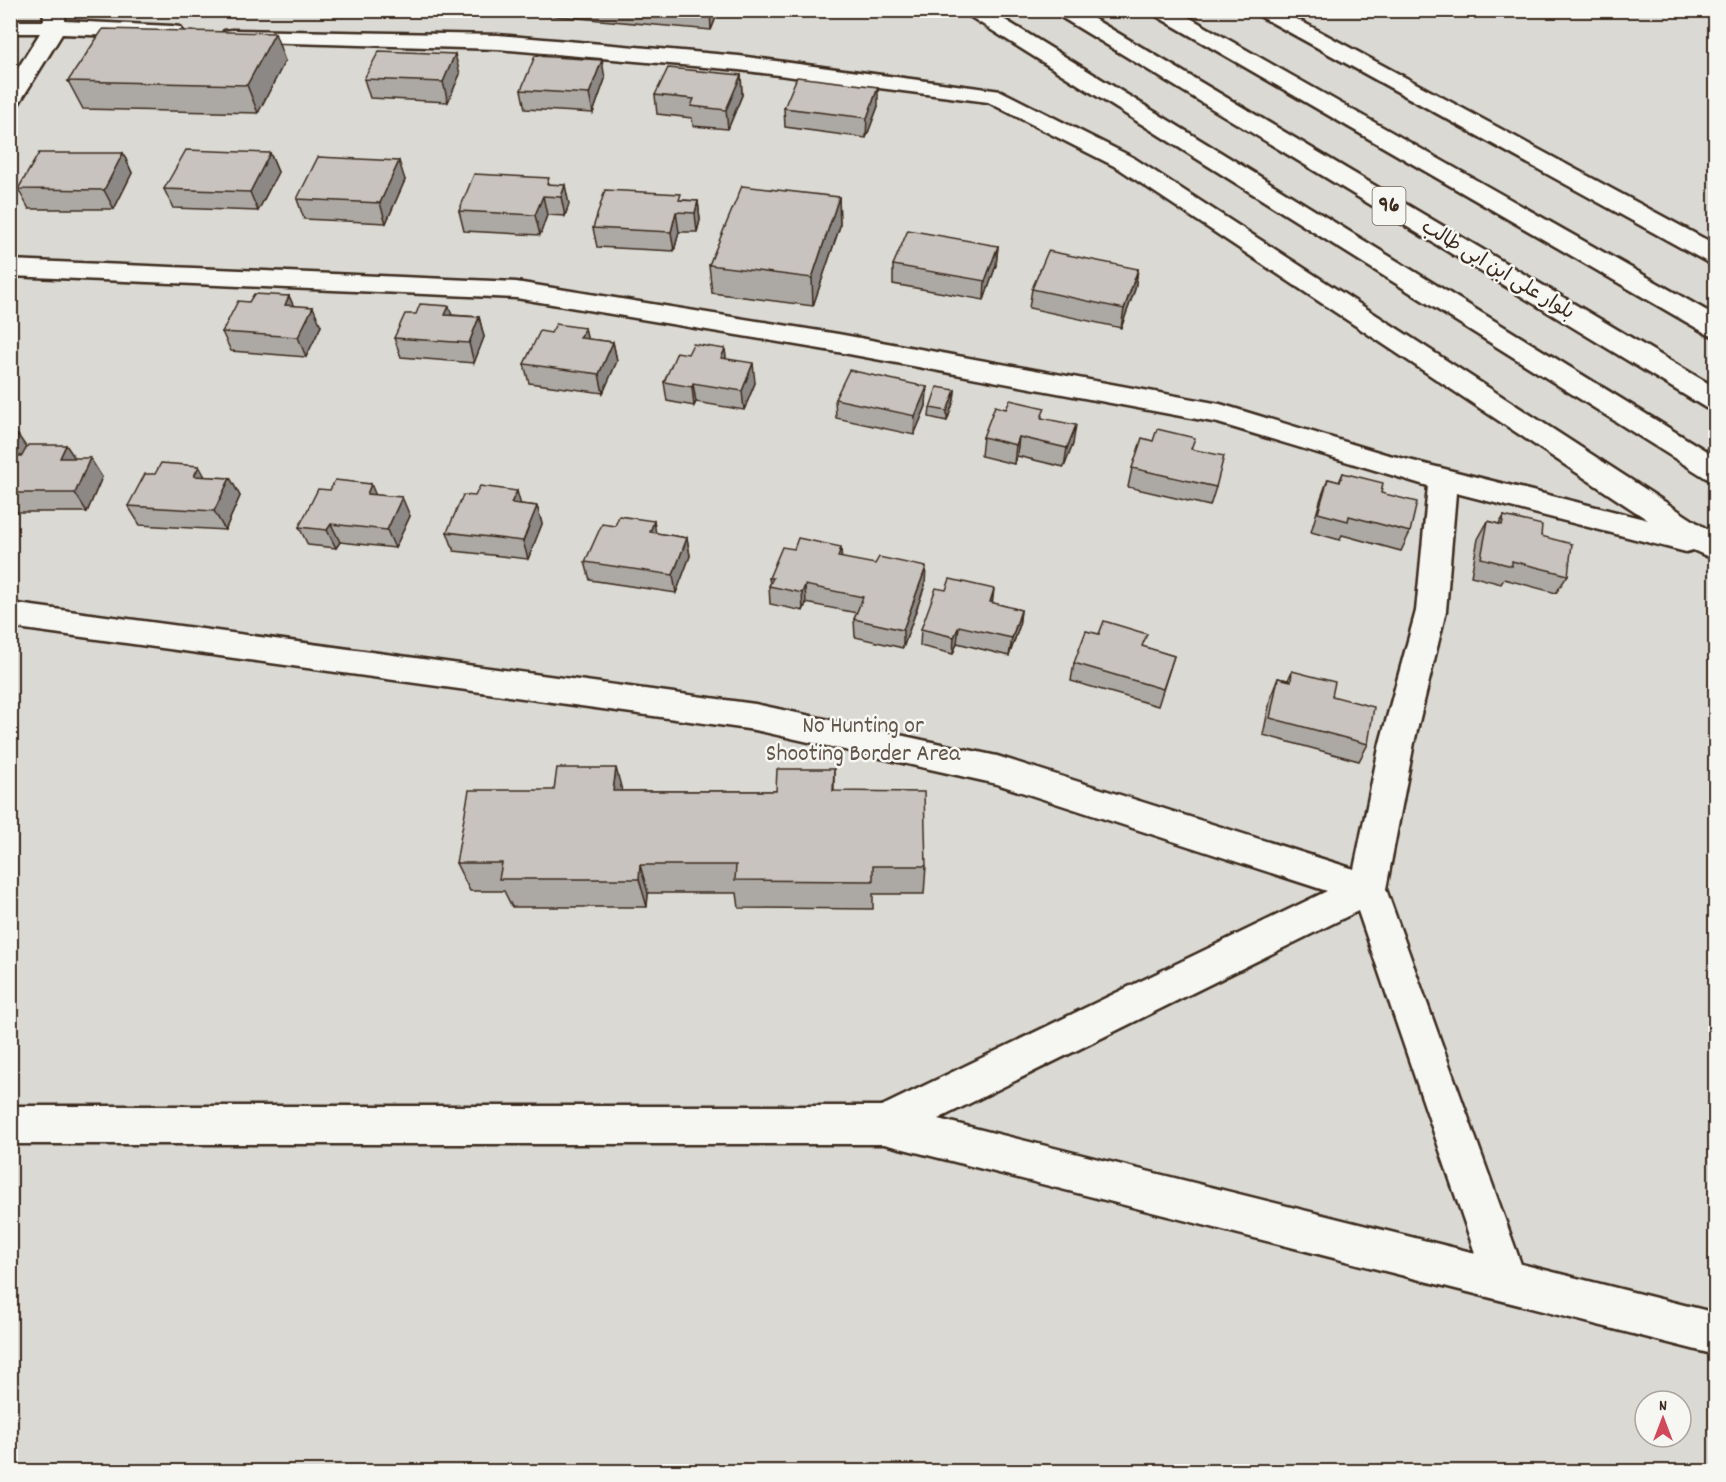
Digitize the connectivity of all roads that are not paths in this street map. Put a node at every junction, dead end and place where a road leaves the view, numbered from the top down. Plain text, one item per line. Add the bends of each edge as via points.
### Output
1 (974, 10) edge
2 (1063, 10) edge
3 (1160, 10) edge
4 (1263, 10) edge
5 (55, 19) edge
6 (10, 27) edge
7 (190, 34) edge
8 (214, 35) edge
9 (10, 100) edge
10 (1716, 256) edge
11 (10, 268) edge
12 (1716, 328) edge
13 (1716, 401) edge
14 (1716, 471) edge
15 (1443, 479) junction
16 (10, 615) edge
17 (1368, 889) junction
18 (10, 1125) edge
19 (884, 1125) junction
20 (1506, 1281) junction
21 (1716, 1334) edge

1 - 14 street
2 - 13 street, بلوار علی ابن ابی طالب / 96
3 - 12 street, 96
4 - 10 street
5 - 6 street
5 - 7 street
5 - 9 street
8 - 15 street via 498,42 739,63 993,96 1126,163 1711,547
11 - 15 street via 516,290 838,343 1220,414
15 - 17 street via 1431,611 1397,743
16 - 17 street via 755,717 998,770
17 - 19 street
17 - 20 street
18 - 19 street
19 - 20 street
20 - 21 street

